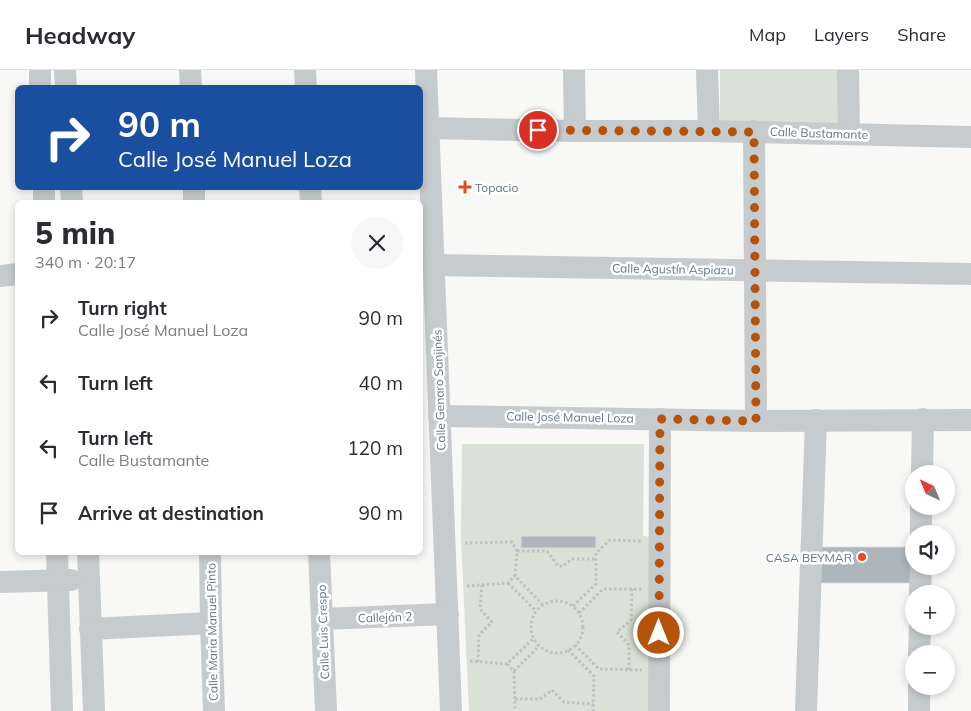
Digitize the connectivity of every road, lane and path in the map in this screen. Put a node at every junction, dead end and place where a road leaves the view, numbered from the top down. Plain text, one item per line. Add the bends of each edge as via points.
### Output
1 (40, 70) edge
2 (65, 70) edge
3 (190, 70) edge
4 (305, 70) edge
5 (426, 70) edge
6 (574, 70) edge
7 (707, 70) edge
8 (848, 70) edge
9 (40, 85) edge
10 (66, 85) edge
11 (191, 85) edge
12 (306, 85) edge
13 (428, 128) junction
14 (575, 131) junction
15 (709, 131) junction
16 (754, 132) junction
17 (849, 134) junction
18 (971, 137) edge
19 (427, 242) edge
20 (434, 265) junction
21 (756, 270) junction
22 (15, 274) edge
23 (971, 274) edge
24 (0, 276) edge
25 (439, 416) junction
26 (660, 419) junction
27 (922, 419) junction
28 (816, 420) junction
29 (971, 420) edge
30 (756, 421) junction
31 (922, 465) edge
32 (643, 542) dead end
33 (466, 543) dead end
34 (517, 550) junction
35 (57, 555) edge
36 (88, 555) edge
37 (210, 555) edge
38 (319, 555) edge
39 (596, 559) junction
40 (515, 576) junction
41 (90, 579) junction
42 (58, 581) junction
43 (0, 582) edge
44 (508, 583) junction
45 (596, 584) junction
46 (482, 585) junction
47 (467, 586) dead end
48 (603, 589) junction
49 (632, 589) junction
50 (644, 589) dead end
51 (543, 605) junction
52 (573, 606) junction
53 (536, 611) junction
54 (579, 613) junction
55 (448, 614) junction
56 (322, 619) junction
57 (211, 623) junction
58 (90, 629) junction
59 (534, 638) junction
60 (575, 645) junction
61 (539, 646) junction
62 (568, 650) junction
63 (470, 661) dead end
64 (478, 662) junction
65 (507, 664) junction
66 (599, 669) junction
67 (629, 670) junction
68 (646, 670) dead end
69 (514, 671) junction
70 (594, 676) junction
71 (919, 695) edge
72 (515, 699) junction
73 (593, 704) junction
74 (62, 711) edge
75 (94, 711) edge
76 (214, 711) edge
77 (326, 711) edge
78 (451, 711) edge
79 (515, 711) edge
80 (593, 711) edge
81 (659, 711) edge
82 (806, 711) edge
83 (919, 711) edge

1 - 9 street
2 - 10 street
3 - 11 street
4 - 12 street
5 - 13 street, Calle Genaro Sanjinés
6 - 14 street
7 - 15 street
8 - 17 street
13 - 14 street, Calle Bustamante
13 - 19 street, Calle Genaro Sanjinés
14 - 15 street, Calle Bustamante
15 - 16 street, Calle Bustamante
16 - 17 street, Calle Bustamante
16 - 21 street
17 - 18 street, Calle Bustamante
19 - 20 street, Calle Genaro Sanjinés
20 - 21 street, Calle Agustín Aspiazu
20 - 25 street, Calle Genaro Sanjinés
21 - 23 street, Calle Agustín Aspiazu
21 - 30 street
22 - 24 street
25 - 26 street, Calle José Manuel Loza
25 - 55 street, Calle Genaro Sanjinés
26 - 30 street, Calle José Manuel Loza
26 - 81 street
27 - 28 street, Calle José Manuel Loza
27 - 29 street, Calle José Manuel Loza
27 - 31 street
28 - 30 street, Calle José Manuel Loza
28 - 82 street
32 - 39 path via 610,540 596,553
33 - 34 path via 512,542
34 - 39 path via 547,551 558,566 572,559
34 - 40 path
35 - 42 street
36 - 41 street
37 - 57 street, Calle Maria Manuel Pinto
38 - 56 street, Calle Luis Crespo
39 - 45 path
40 - 44 path
40 - 51 path
41 - 42 street
41 - 58 street
42 - 43 street
42 - 74 street
44 - 46 path
44 - 53 path
45 - 48 path
45 - 52 path
46 - 47 path
46 - 64 path via 480,609 492,622 478,635
48 - 49 path
48 - 54 path
49 - 50 path
49 - 67 path via 631,620 617,632 629,645
51 - 52 path via 556,601
51 - 53 path
52 - 54 path
53 - 59 path via 531,629
54 - 60 path via 583,630
55 - 56 street, Callejón 2
55 - 78 street, Calle Genaro Sanjinés
56 - 77 street, Calle Luis Crespo
57 - 58 street
57 - 76 street, Calle Maria Manuel Pinto
58 - 75 street
59 - 61 path
59 - 65 path
60 - 62 path
60 - 66 path
61 - 62 path via 551,652
61 - 69 path
62 - 70 path
63 - 64 path
64 - 65 path
65 - 69 path
66 - 67 path
66 - 70 path
67 - 68 path
69 - 72 path
70 - 73 path
71 - 83 street
72 - 73 path via 540,699 552,690 564,702
72 - 79 path
73 - 80 path

